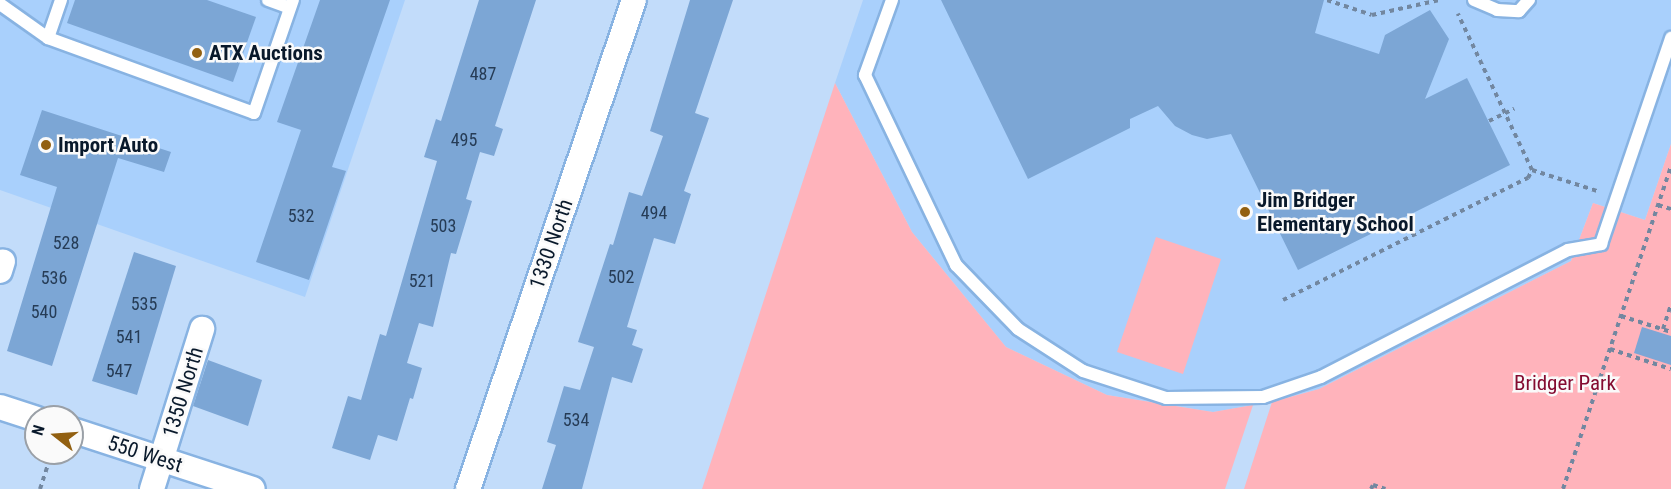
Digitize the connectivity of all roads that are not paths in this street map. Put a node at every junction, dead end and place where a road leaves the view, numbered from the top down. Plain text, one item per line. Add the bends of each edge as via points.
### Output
1 (61, 0) edge
2 (268, 0) edge
3 (633, 0) edge
4 (892, 0) edge
5 (1474, 0) edge
6 (1529, 0) edge
7 (0, 4) edge
8 (292, 4) edge
9 (48, 38) junction
10 (1671, 38) edge
11 (202, 329) dead end
12 (0, 407) edge
13 (24, 415) edge
14 (84, 434) edge
15 (162, 459) junction
16 (152, 489) edge
17 (253, 489) edge
18 (468, 489) edge

1 - 9 lane
2 - 8 lane
3 - 18 street, 1330 North
4 - 10 lane via 865,75 956,265 1018,329 1083,371 1166,398 1263,397 1321,377 1568,250 1601,244
5 - 6 lane via 1497,10 1519,10
7 - 9 lane
8 - 9 lane via 254,113
11 - 15 street, 1350 North
12 - 13 street
14 - 15 street, 550 West
15 - 16 street, 1350 North
15 - 17 street, 550 West

